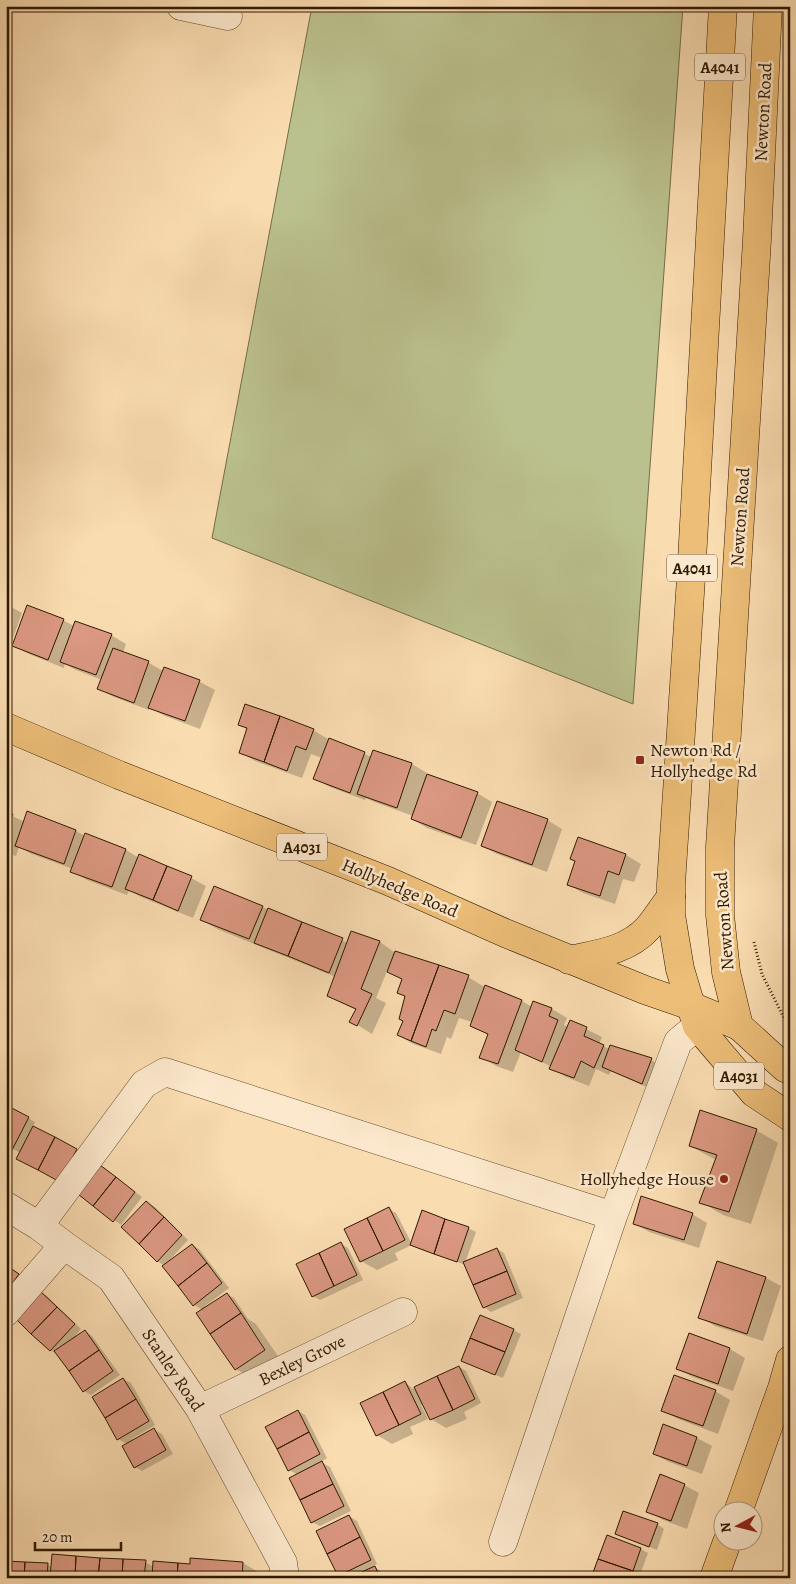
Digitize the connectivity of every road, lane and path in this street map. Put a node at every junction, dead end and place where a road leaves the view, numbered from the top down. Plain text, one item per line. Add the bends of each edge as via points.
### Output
1 (180, 6) edge
2 (723, 6) edge
3 (768, 6) edge
4 (228, 16) dead end
5 (6, 727) edge
6 (671, 897) junction
7 (753, 939) dead end
8 (569, 960) junction
9 (694, 1016) junction
10 (790, 1025) edge
11 (739, 1026) junction
12 (788, 1073) edge
13 (790, 1117) edge
14 (6, 1206) edge
15 (613, 1216) junction
16 (40, 1226) junction
17 (64, 1245) junction
18 (6, 1312) edge
19 (404, 1312) dead end
20 (790, 1360) edge
21 (786, 1381) edge
22 (200, 1409) junction
23 (742, 1502) edge
24 (503, 1542) dead end
25 (723, 1552) edge
26 (285, 1578) edge
27 (714, 1578) edge

1 - 4 street
2 - 6 main road, A4041
3 - 11 main road, Newton Road / A4041 via 720,847 720,915 726,972
5 - 8 main road, Hollyhedge Road / A4031 via 388,881
6 - 8 main road via 647,929 627,945
6 - 9 main road, A4041 via 680,969
7 - 10 path via 762,974
8 - 9 main road, Hollyhedge Road / A4031 via 645,990
9 - 11 main road, Hollyhedge Road / A4031
9 - 13 main road, A4031 via 754,1093
9 - 15 street via 678,1042
11 - 12 main road, A4031
14 - 16 street, Stanley Road
15 - 16 street via 165,1072 144,1084
15 - 24 street
16 - 17 street, Stanley Road
17 - 18 street
17 - 22 street, Stanley Road via 110,1278
19 - 22 street, Bexley Grove
20 - 21 main road
21 - 23 main road
22 - 26 street, Stanley Road via 283,1563
25 - 27 main road

